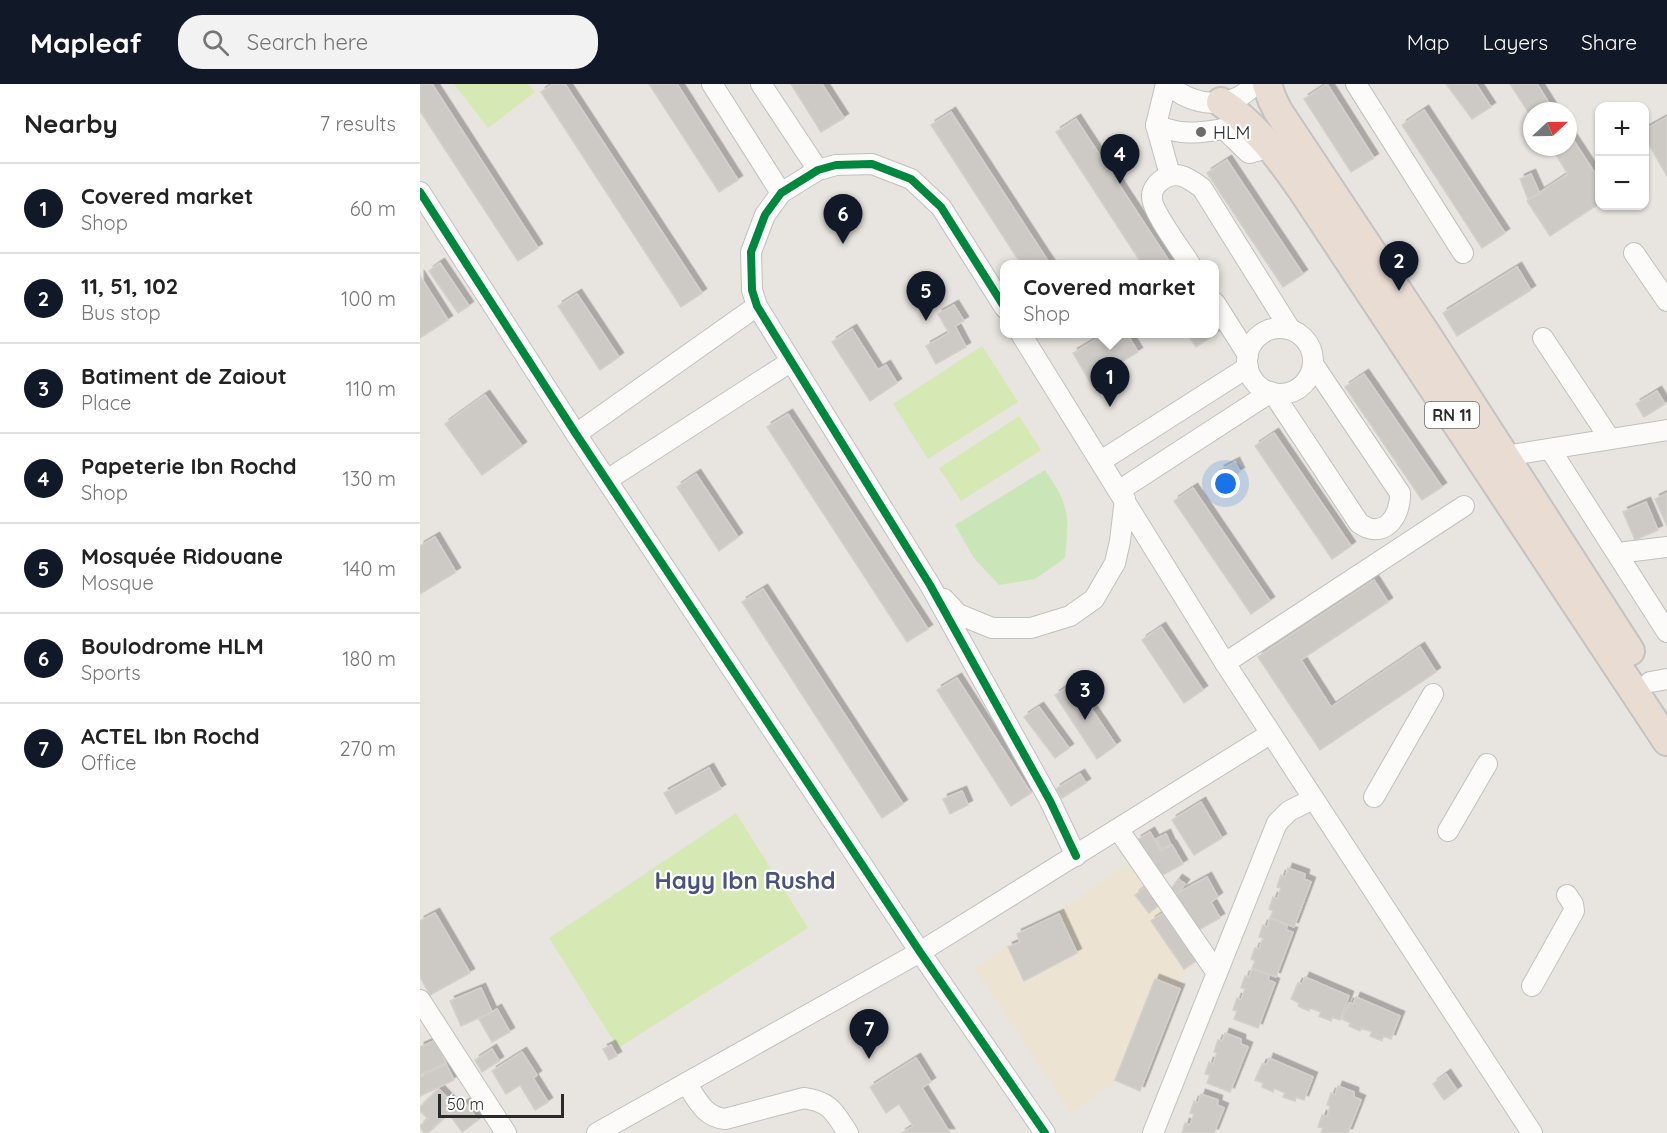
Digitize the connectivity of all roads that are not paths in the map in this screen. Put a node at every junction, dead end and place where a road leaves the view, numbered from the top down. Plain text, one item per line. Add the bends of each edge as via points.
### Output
1 (712, 84) edge
2 (761, 84) edge
3 (1167, 84) edge
4 (1255, 84) edge
5 (1267, 84) edge
6 (1356, 84) edge
7 (1221, 102) junction
8 (1156, 125) junction
9 (1272, 147) junction
10 (818, 170) junction
11 (1170, 175) junction
12 (420, 192) edge
13 (782, 193) junction
14 (1463, 253) dead end
15 (1634, 254) dead end
16 (1187, 260) edge
17 (1000, 300) edge
18 (1667, 300) edge
19 (757, 306) junction
20 (1219, 310) edge
21 (1290, 329) junction
22 (1024, 338) edge
23 (1543, 338) dead end
24 (1248, 361) junction
25 (790, 362) junction
26 (1313, 364) junction
27 (1272, 392) junction
28 (1667, 430) edge
29 (576, 434) junction
30 (1610, 439) junction
31 (1550, 449) junction
32 (1505, 456) junction
33 (1101, 461) junction
34 (607, 480) junction
35 (1122, 495) junction
36 (1464, 506) dead end
37 (1667, 547) edge
38 (1618, 553) junction
39 (930, 585) junction
40 (1667, 632) edge
41 (1225, 663) junction
42 (1659, 680) edge
43 (1433, 694) dead end
44 (1667, 708) edge
45 (1270, 734) junction
46 (1667, 741) edge
47 (1487, 764) dead end
48 (1374, 797) dead end
49 (1313, 799) junction
50 (1118, 829) junction
51 (1448, 831) dead end
52 (1076, 855) junction
53 (1567, 895) dead end
54 (920, 952) junction
55 (1217, 973) junction
56 (1532, 986) dead end
57 (420, 1000) edge
58 (686, 1083) junction
59 (506, 1133) edge
60 (597, 1133) edge
61 (848, 1133) edge
62 (1045, 1133) edge
63 (1153, 1133) edge
64 (1532, 1133) edge

1 - 13 street
2 - 10 street
3 - 7 street via 1191,100
3 - 8 street
4 - 7 street via 1238,97
5 - 32 highway, RN 11 via 1278,111
6 - 14 street
7 - 9 highway, RN 11
8 - 9 street via 1175,133 1224,129 1249,153
8 - 11 street
9 - 46 highway, RN 11
10 - 13 street
10 - 17 street via 872,164 912,179 941,207
11 - 16 street via 1151,194 1153,207
11 - 21 street via 1186,176 1202,188
12 - 29 street
13 - 19 street via 765,214 751,252 752,290
15 - 18 street
19 - 25 street
19 - 29 street
20 - 24 street
21 - 24 street via 1268,330 1259,336 1252,344
21 - 26 street via 1307,341
22 - 33 street
23 - 30 street
24 - 27 street via 1256,383
24 - 33 street
25 - 34 street
25 - 39 street
26 - 27 street via 1304,384 1284,393
26 - 27 street via 1400,493 1401,504 1387,526 1367,529 1359,523
27 - 35 street
28 - 30 street
29 - 34 street
30 - 31 street
31 - 32 street
31 - 38 street
32 - 42 highway, RN 11
33 - 35 street
34 - 54 street
35 - 39 street via 1115,563 1095,599 1070,616 1031,628 992,628 958,614
35 - 41 street
36 - 41 street
37 - 38 street
38 - 40 street
39 - 52 street
41 - 45 street
42 - 44 highway, RN 11
43 - 48 street
45 - 49 street
45 - 50 street
47 - 51 street
49 - 55 street via 1289,811 1277,823
49 - 64 street
50 - 52 street
50 - 55 street
52 - 54 street
53 - 56 street via 1574,911
54 - 58 street
54 - 62 street
55 - 63 street
57 - 59 street
58 - 60 street
58 - 61 street via 709,1115 716,1118 804,1098 831,1106

